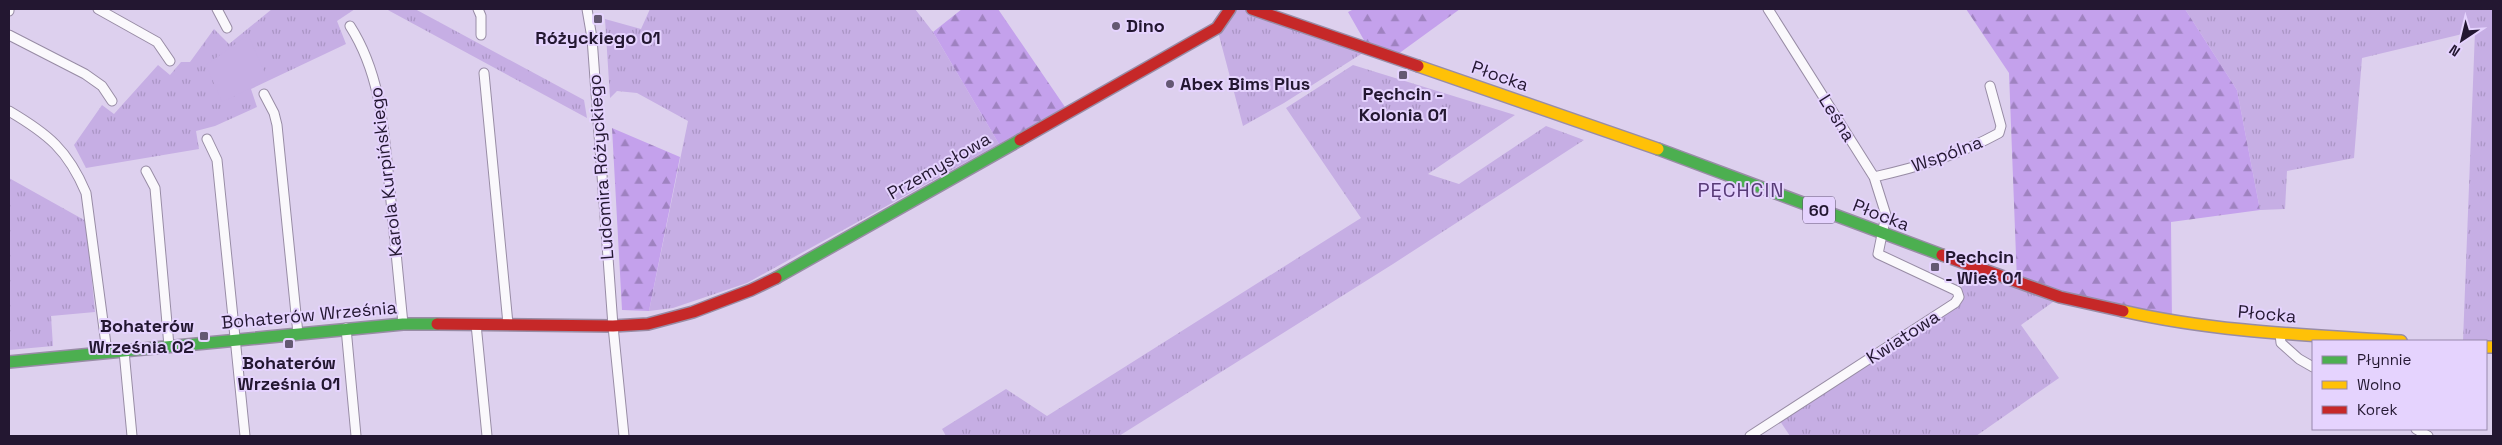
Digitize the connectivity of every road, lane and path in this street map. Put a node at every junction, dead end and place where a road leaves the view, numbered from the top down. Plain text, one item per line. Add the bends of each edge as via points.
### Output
1 (98, 9) edge
2 (217, 9) edge
3 (478, 9) edge
4 (588, 9) edge
5 (1230, 9) edge
6 (1252, 9) edge
7 (1768, 9) edge
8 (350, 26) dead end
9 (227, 28) dead end
10 (9, 35) edge
11 (480, 35) dead end
12 (170, 61) dead end
13 (484, 73) dead end
14 (1990, 86) dead end
15 (264, 94) dead end
16 (112, 102) dead end
17 (9, 111) edge
18 (207, 139) dead end
19 (146, 171) dead end
20 (1874, 177) junction
21 (1882, 234) junction
22 (403, 324) junction
23 (476, 324) junction
24 (508, 324) junction
25 (613, 326) junction
26 (346, 328) junction
27 (298, 334) junction
28 (2280, 334) junction
29 (235, 339) junction
30 (2384, 340) edge
31 (169, 346) junction
32 (124, 351) junction
33 (107, 352) junction
34 (9, 362) edge
35 (2312, 366) edge
36 (132, 436) edge
37 (245, 436) edge
38 (356, 436) edge
39 (487, 436) edge
40 (624, 436) edge
41 (1750, 436) edge

1 - 12 street via 157,42
2 - 9 street
3 - 11 street
4 - 25 street, Ludomira Różyckiego
5 - 25 street, Przemysłowa via 1217,28 791,270 742,294 693,312 648,324
6 - 21 street, Płocka / 60 via 1658,149
7 - 20 street, Leśna
8 - 22 street, Karola Kurpińskiego via 362,45 375,79 382,114
10 - 16 street via 85,74 102,86
13 - 24 street
14 - 20 street, Wspólna via 2002,126 1999,133 1928,164
15 - 27 street via 278,125
17 - 33 street via 54,140 77,172 86,193
18 - 29 street via 217,160
19 - 31 street via 155,188
20 - 21 street, Leśna via 1886,215
21 - 28 street, Płocka / 60 via 2060,298 2172,322
21 - 41 street, Kwiatowa via 1878,254 1957,291 1959,297 1947,308
22 - 23 street, Bohaterów Września
22 - 26 street, Bohaterów Września
23 - 24 street, Bohaterów Września
23 - 39 street
24 - 25 street, Bohaterów Września
25 - 40 street, Ludomira Różyckiego
26 - 27 street, Bohaterów Września
26 - 38 street
27 - 29 street, Bohaterów Września
28 - 30 street, Płocka / 60
28 - 35 street via 2281,343
29 - 31 street, Bohaterów Września
29 - 37 street
31 - 32 street, Bohaterów Września
32 - 33 street, Bohaterów Września
32 - 36 street
33 - 34 street, Bohaterów Września

